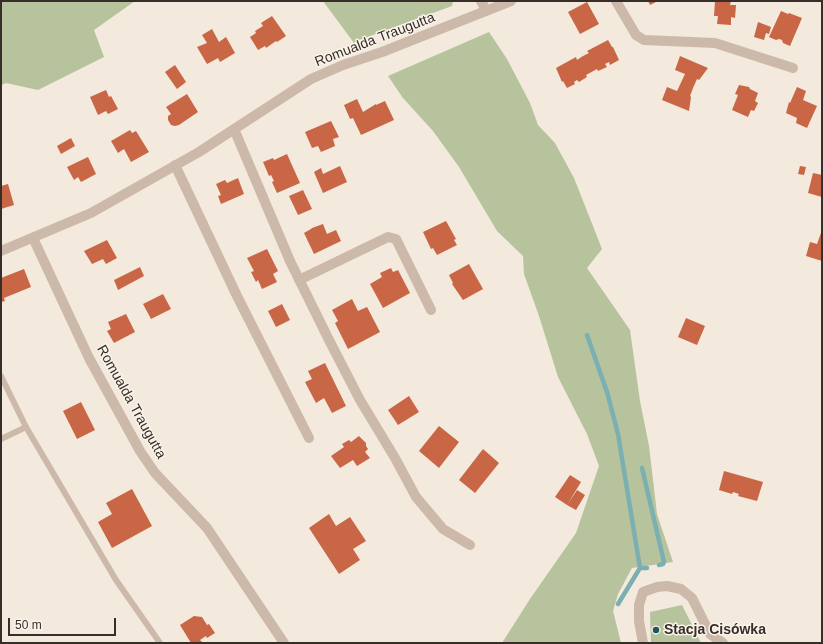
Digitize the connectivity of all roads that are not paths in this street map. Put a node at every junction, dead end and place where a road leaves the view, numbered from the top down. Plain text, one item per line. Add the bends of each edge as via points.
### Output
1 (512, 1) edge
2 (616, 1) edge
3 (484, 6) edge
4 (793, 68) dead end
5 (234, 129) junction
6 (175, 165) junction
7 (33, 238) junction
8 (1, 251) edge
9 (300, 280) junction
10 (431, 310) dead end
11 (1, 376) edge
12 (26, 427) junction
13 (309, 438) dead end
14 (1, 439) edge
15 (470, 545) dead end
16 (160, 643) edge
17 (284, 643) edge
18 (642, 643) edge
19 (723, 643) edge

1 - 3 street, Romualda Traugutta
2 - 4 street via 636,35 644,40 715,43
3 - 5 street, Romualda Traugutta via 464,20 342,65 311,80
5 - 6 street, Romualda Traugutta
5 - 9 street
6 - 7 street, Romualda Traugutta via 91,213
6 - 13 street via 237,296
7 - 8 street, Romualda Traugutta
7 - 17 street, Romualda Traugutta via 89,358 140,451 155,473 207,528
9 - 10 street via 388,237 396,239
9 - 15 street via 360,400 416,497 443,529
11 - 12 lane
12 - 14 lane
12 - 16 lane via 116,580
18 - 19 street via 639,605 643,592 667,586 681,589 692,598 710,634

